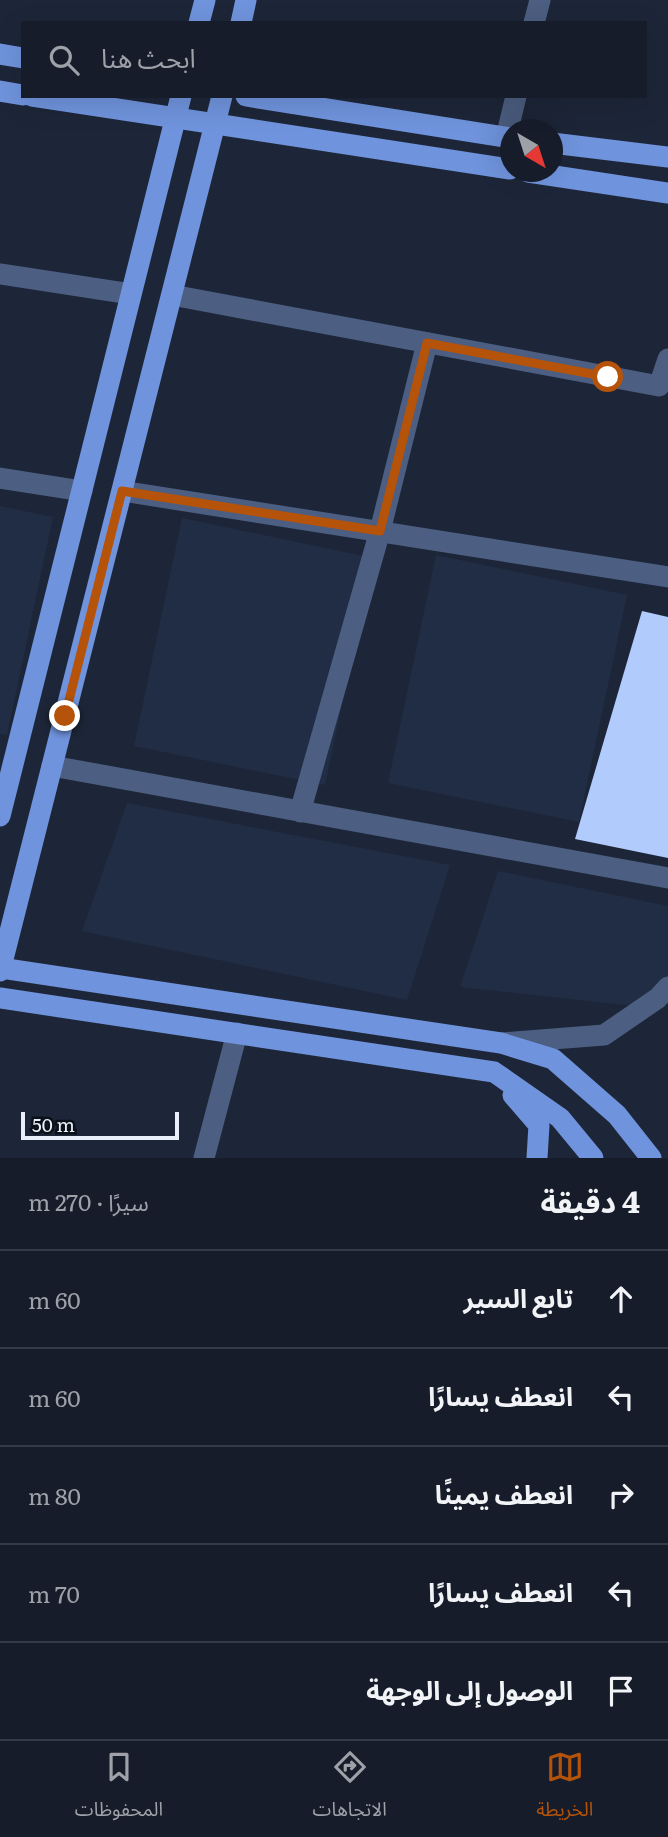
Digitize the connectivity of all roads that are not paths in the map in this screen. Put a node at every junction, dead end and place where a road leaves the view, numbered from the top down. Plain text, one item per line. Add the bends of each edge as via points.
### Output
1 (205, 0) edge
2 (246, 0) edge
3 (540, 0) edge
4 (200, 21) edge
5 (241, 21) edge
6 (535, 21) edge
7 (0, 54) edge
8 (21, 58) edge
9 (0, 91) edge
10 (21, 95) edge
11 (45, 98) edge
12 (181, 98) edge
13 (222, 98) edge
14 (258, 98) edge
15 (516, 98) edge
16 (176, 118) junction
17 (512, 119) edge
18 (215, 124) junction
19 (500, 137) edge
20 (563, 144) edge
21 (668, 157) edge
22 (500, 167) edge
23 (563, 177) edge
24 (668, 193) edge
25 (0, 274) edge
26 (131, 295) junction
27 (172, 295) junction
28 (427, 343) junction
29 (668, 359) edge
30 (0, 478) edge
31 (82, 491) junction
32 (122, 491) junction
33 (380, 531) junction
34 (668, 577) edge
35 (52, 766) junction
36 (6, 770) edge
37 (300, 812) junction
38 (0, 816) edge
39 (668, 878) edge
40 (0, 969) edge
41 (668, 987) edge
42 (0, 998) edge
43 (237, 1033) junction
44 (501, 1043) junction
45 (494, 1072) junction
46 (204, 1158) edge
47 (537, 1158) edge
48 (593, 1158) edge
49 (651, 1158) edge

1 - 4 main road
2 - 5 main road
3 - 6 street
7 - 8 main road
9 - 10 main road
11 - 16 main road
12 - 16 main road
13 - 18 main road
14 - 19 main road
15 - 17 street
16 - 18 main road
16 - 26 main road
18 - 22 main road
18 - 27 main road
20 - 21 main road
23 - 24 main road
25 - 26 street
26 - 31 main road
27 - 28 street
27 - 32 main road
28 - 29 street via 660,386
28 - 33 street
30 - 31 street
31 - 36 main road
32 - 33 street
32 - 35 main road
33 - 34 street
33 - 37 street
35 - 37 street
35 - 40 main road
36 - 38 main road
37 - 39 street
40 - 44 main road
41 - 44 street via 604,1035
42 - 43 main road
43 - 45 main road
43 - 46 street
44 - 49 main road via 554,1059 617,1115
45 - 47 main road via 539,1125
45 - 48 main road via 560,1118

